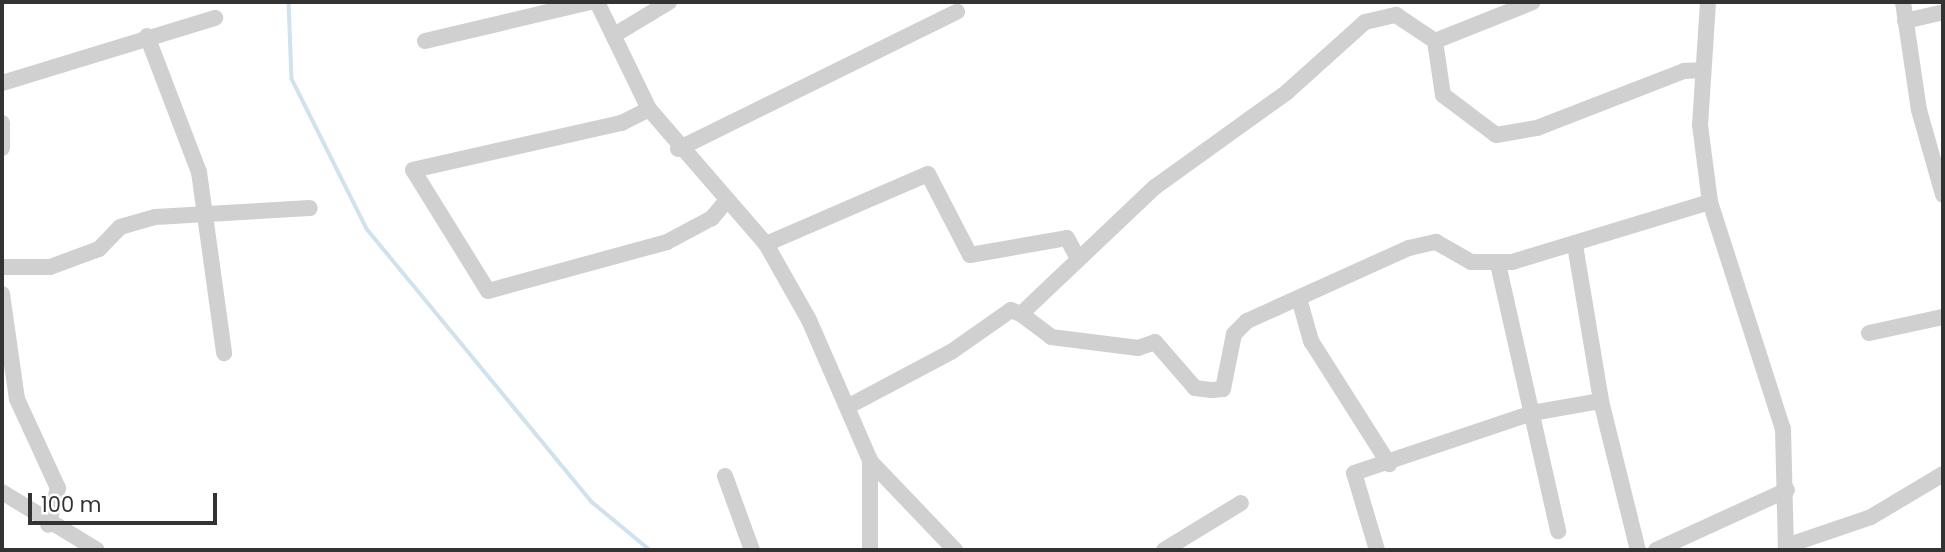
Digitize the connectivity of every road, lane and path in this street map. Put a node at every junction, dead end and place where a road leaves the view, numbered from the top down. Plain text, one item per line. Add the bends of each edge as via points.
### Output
1 (590, 2) edge
2 (597, 2) edge
3 (669, 2) edge
4 (1533, 2) edge
5 (1709, 2) edge
6 (1903, 2) edge
7 (957, 12) dead end
8 (1943, 12) edge
9 (215, 18) dead end
10 (1905, 21) junction
11 (616, 34) junction
12 (146, 36) junction
13 (425, 41) dead end
14 (1435, 41) junction
15 (1703, 70) junction
16 (2, 83) edge
17 (649, 110) junction
18 (2, 123) edge
19 (2, 148) edge
20 (678, 149) junction
21 (1940, 173) edge
22 (1943, 195) edge
23 (727, 201) junction
24 (1710, 202) junction
25 (310, 208) dead end
26 (206, 214) junction
27 (765, 244) junction
28 (1575, 245) junction
29 (1077, 257) junction
30 (1498, 264) junction
31 (2, 267) edge
32 (2, 295) edge
33 (1300, 302) junction
34 (1021, 314) junction
35 (1943, 317) edge
36 (1869, 333) dead end
37 (224, 353) dead end
38 (1601, 401) junction
39 (849, 406) junction
40 (1532, 413) junction
41 (870, 460) junction
42 (1389, 464) junction
43 (1943, 474) edge
44 (724, 477) dead end
45 (1787, 490) junction
46 (2, 492) edge
47 (1241, 503) dead end
48 (48, 525) junction
49 (1558, 531) dead end
50 (1786, 548) edge
51 (97, 550) edge
52 (752, 550) edge
53 (870, 550) edge
54 (956, 550) edge
55 (1164, 550) edge
56 (1377, 550) edge
57 (1638, 550) edge
58 (1656, 550) edge

1 - 13 street
2 - 11 street
3 - 11 street
4 - 14 street
5 - 15 street
6 - 10 street
7 - 20 street
8 - 10 street
9 - 12 street
10 - 21 street via 1919,110
11 - 17 street
12 - 16 street
12 - 26 street via 199,172
14 - 15 street via 1443,95 1496,135 1537,128 1672,76
14 - 29 street via 1396,15 1366,22 1287,92 1155,187
15 - 24 street via 1700,125
17 - 20 street
17 - 23 street via 621,122 412,170 488,291 667,242 712,218
18 - 19 street
20 - 23 street
21 - 22 street
23 - 27 street
24 - 28 street
24 - 45 street via 1770,380 1783,429
25 - 26 street
26 - 31 street via 120,227 99,250 50,267
26 - 37 street
27 - 29 street via 928,174 970,255 1067,238
27 - 39 street
28 - 30 street
28 - 38 street
29 - 34 street
30 - 33 street via 1471,262 1430,242
30 - 40 street
32 - 48 street via 17,399 58,488
33 - 34 street via 1247,321 1234,334 1223,389 1212,390 1195,387 1155,342 1138,348 1051,337
33 - 42 street via 1311,341
34 - 39 street via 1011,310 951,352
35 - 36 street
38 - 40 street
38 - 57 street
39 - 41 street
40 - 42 street
40 - 49 street
41 - 53 street
41 - 54 street
42 - 56 street via 1362,467 1352,480
43 - 50 street via 1879,513
44 - 52 street
45 - 50 street
45 - 58 street
46 - 48 street via 32,506
47 - 55 street
48 - 51 street

